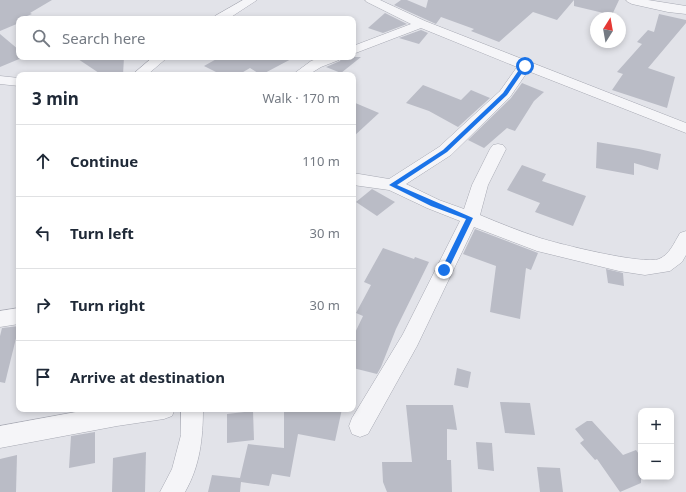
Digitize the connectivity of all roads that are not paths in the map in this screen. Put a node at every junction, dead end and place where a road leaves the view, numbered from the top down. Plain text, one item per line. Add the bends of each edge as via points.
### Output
1 (251, 0) edge
2 (371, 0) edge
3 (632, 0) edge
4 (686, 10) edge
5 (224, 16) edge
6 (421, 24) junction
7 (356, 49) edge
8 (157, 60) edge
9 (326, 60) edge
10 (525, 66) junction
11 (143, 72) edge
12 (304, 72) edge
13 (0, 80) edge
14 (16, 82) edge
15 (686, 128) edge
16 (498, 149) dead end
17 (356, 179) edge
18 (392, 185) junction
19 (470, 218) junction
20 (686, 238) edge
21 (16, 316) edge
22 (0, 319) edge
23 (140, 412) edge
24 (192, 412) edge
25 (360, 426) dead end
26 (0, 437) edge
27 (172, 492) edge

1 - 5 street
2 - 6 street
3 - 4 street
6 - 7 street
6 - 10 street
8 - 11 street
9 - 12 street
10 - 15 street
10 - 18 street via 505,94 445,151
13 - 14 street
16 - 19 street via 480,185
17 - 18 street
18 - 19 street
19 - 20 street via 537,244 645,268 663,266 671,261 676,257
19 - 25 street via 410,340
21 - 22 street
23 - 26 street
24 - 27 street via 192,435 183,474

